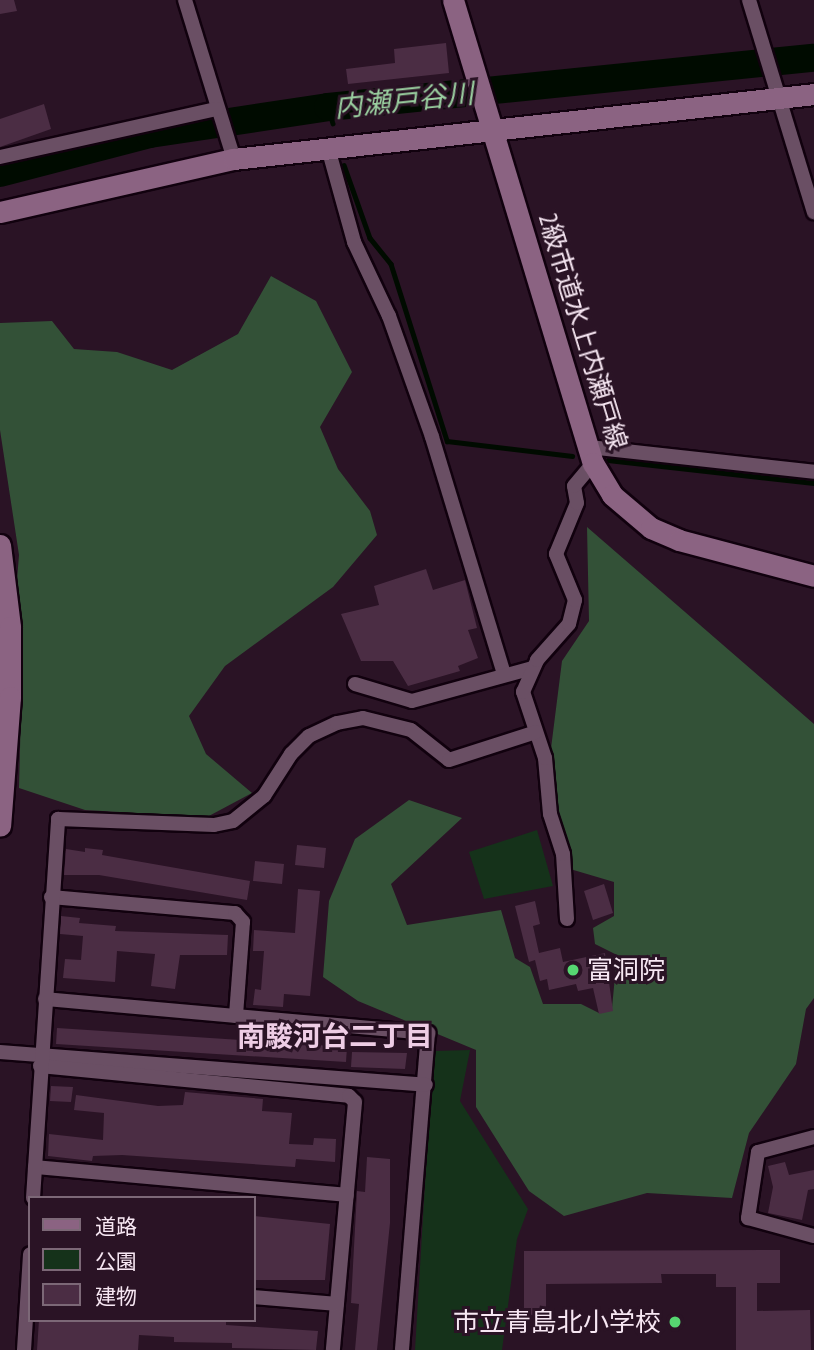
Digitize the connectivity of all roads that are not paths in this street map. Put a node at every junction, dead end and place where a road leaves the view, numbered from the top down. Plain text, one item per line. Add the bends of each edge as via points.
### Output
1 (185, 0) edge
2 (453, 0) edge
3 (749, 0) edge
4 (814, 94) edge
5 (779, 98) junction
6 (217, 109) junction
7 (492, 130) junction
8 (327, 148) junction
9 (231, 149) junction
10 (0, 157) edge
11 (0, 212) edge
12 (814, 212) edge
13 (591, 455) junction
14 (814, 472) edge
15 (0, 545) edge
16 (814, 576) edge
17 (533, 668) junction
18 (504, 674) junction
19 (355, 684) dead end
20 (536, 732) junction
21 (0, 827) edge
22 (51, 897) junction
23 (567, 919) dead end
24 (45, 999) junction
25 (236, 1016) junction
26 (0, 1052) edge
27 (40, 1061) junction
28 (426, 1085) junction
29 (814, 1137) edge
30 (35, 1167) junction
31 (347, 1195) junction
32 (33, 1196) edge
33 (814, 1236) edge
34 (28, 1291) edge
35 (256, 1297) edge
36 (337, 1304) junction
37 (24, 1350) edge
38 (333, 1350) edge
39 (402, 1350) edge

1 - 6 street
2 - 7 street, 2級市道水上内瀬戸線
3 - 5 street
4 - 5 street
5 - 7 street
5 - 12 street
6 - 9 street
6 - 10 street
7 - 8 street
7 - 13 street, 2級市道水上内瀬戸線
8 - 9 street
8 - 18 street via 354,242 389,316 432,437
9 - 11 street
13 - 14 street
13 - 16 street, 2級市道水上内瀬戸線 via 612,495 651,528
13 - 17 street via 574,486 577,503 556,554 575,600 569,624
15 - 21 street via 10,627
17 - 18 street
17 - 20 street via 523,692
18 - 19 street via 412,701
20 - 22 street via 449,761 411,730 363,719 337,723 309,736 291,754 264,796 233,821 214,825 58,819
20 - 23 street via 545,758 550,814 563,854
22 - 24 street
22 - 25 street via 234,914 243,922
24 - 25 street
24 - 27 street
25 - 28 street via 428,1033
26 - 27 street
27 - 28 street
27 - 30 street
27 - 31 street via 349,1096 355,1102
28 - 39 street
29 - 33 street via 758,1152 748,1218
30 - 31 street
30 - 32 street
31 - 36 street
34 - 37 street
35 - 36 street
36 - 38 street

